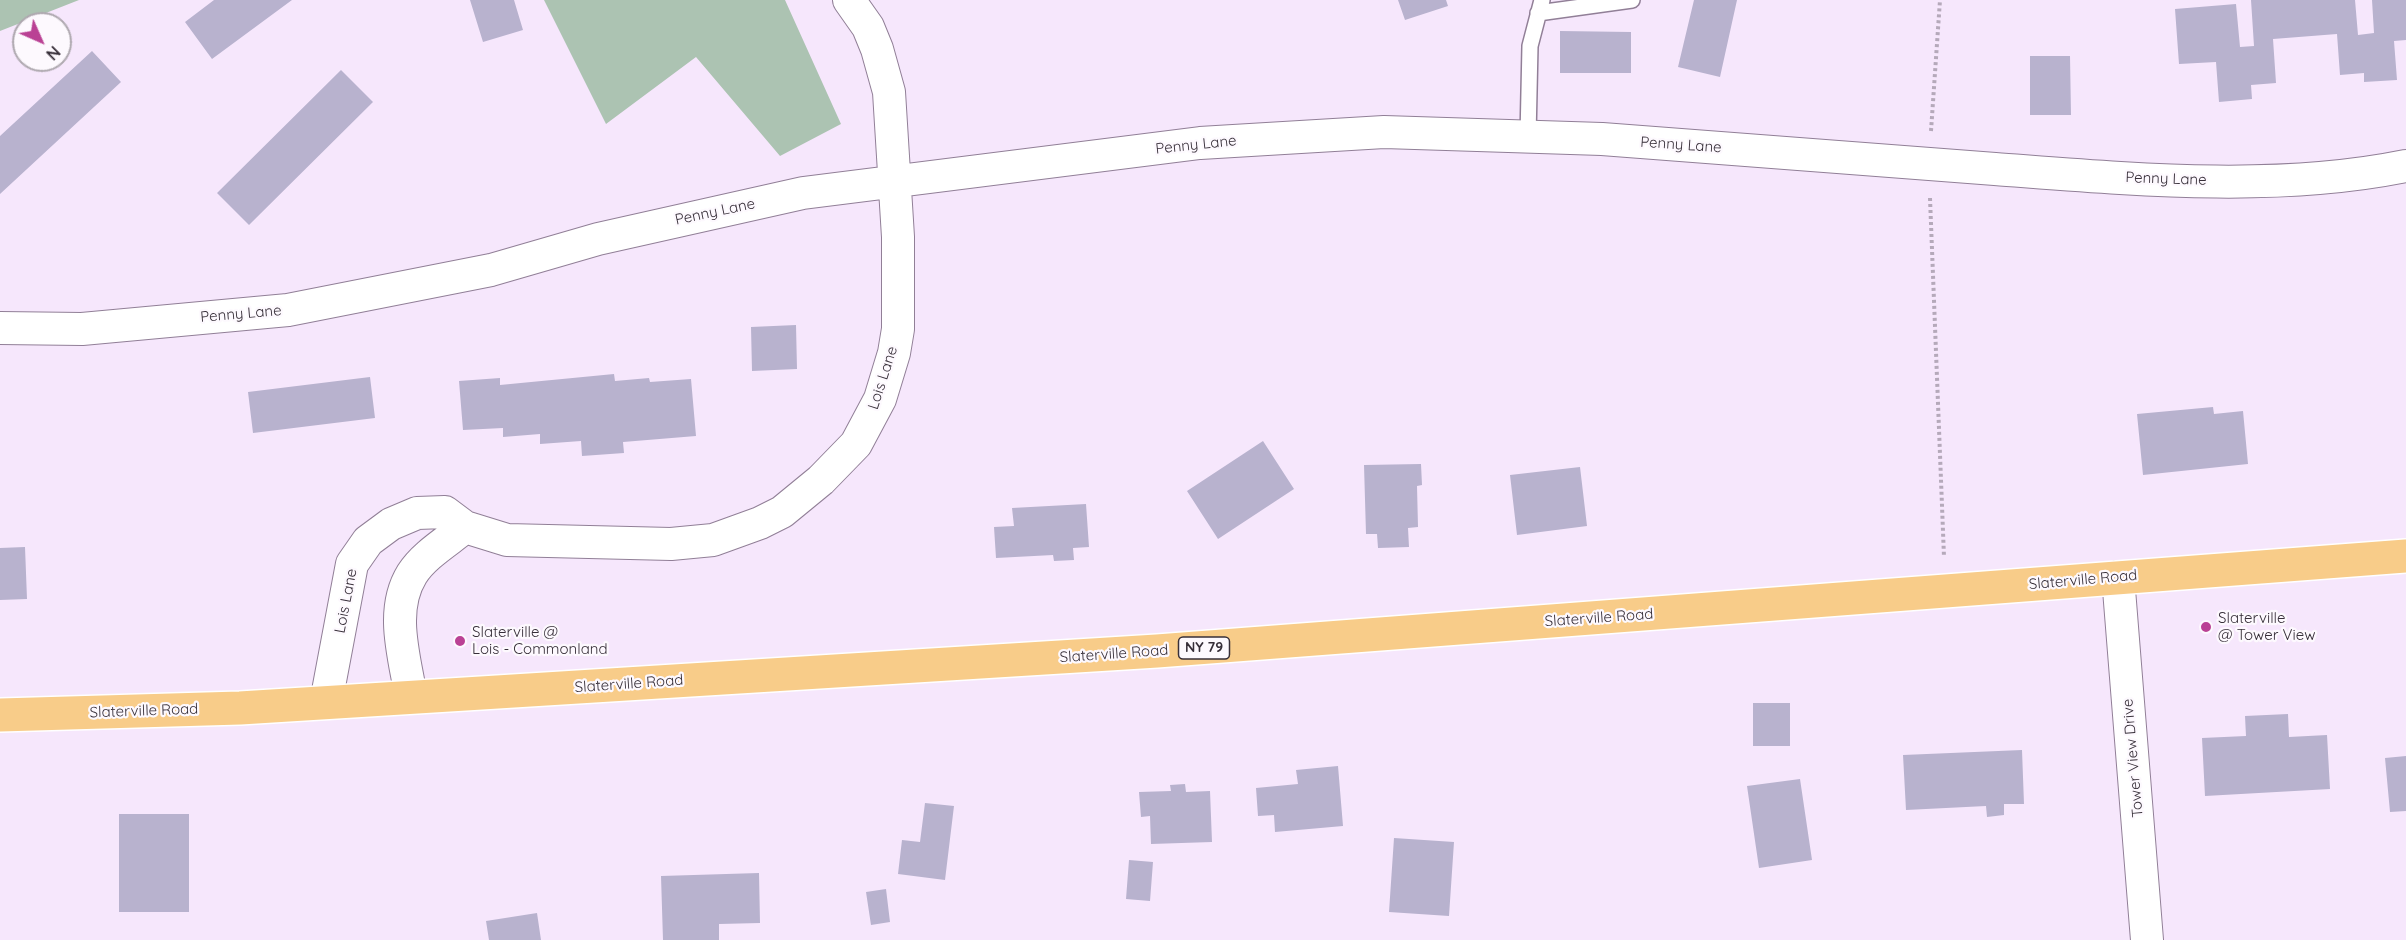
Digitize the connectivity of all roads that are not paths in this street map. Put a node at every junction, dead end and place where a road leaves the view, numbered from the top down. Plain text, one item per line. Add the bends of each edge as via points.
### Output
1 (849, 0) edge
2 (1632, 0) edge
3 (1540, 7) edge
4 (1528, 136) junction
5 (2406, 166) edge
6 (894, 182) junction
7 (0, 328) edge
8 (465, 527) junction
9 (2406, 556) edge
10 (2118, 577) junction
11 (411, 697) junction
12 (327, 702) junction
13 (0, 715) edge
14 (2147, 940) edge

1 - 6 street, Lois Lane via 872,38 889,92
2 - 3 lane
3 - 4 lane via 1530,45
4 - 5 street, Penny Lane via 2101,177 2306,180
4 - 6 street, Penny Lane via 1384,132 1200,143
6 - 7 street, Penny Lane via 803,193 726,209 598,239 491,270 288,310 82,329
6 - 8 street, Lois Lane via 898,328 880,399 856,444 782,512 713,540 670,544 507,540
8 - 11 street via 412,573 402,597 399,623
8 - 12 street, Lois Lane via 445,512 417,513 391,524 368,541 352,564
9 - 10 highway, Slaterville Road / NY 79
10 - 11 highway, Slaterville Road / NY 79 via 1157,651
10 - 14 street, Tower View Drive
11 - 12 highway, Slaterville Road / NY 79
12 - 13 highway, Slaterville Road / NY 79

